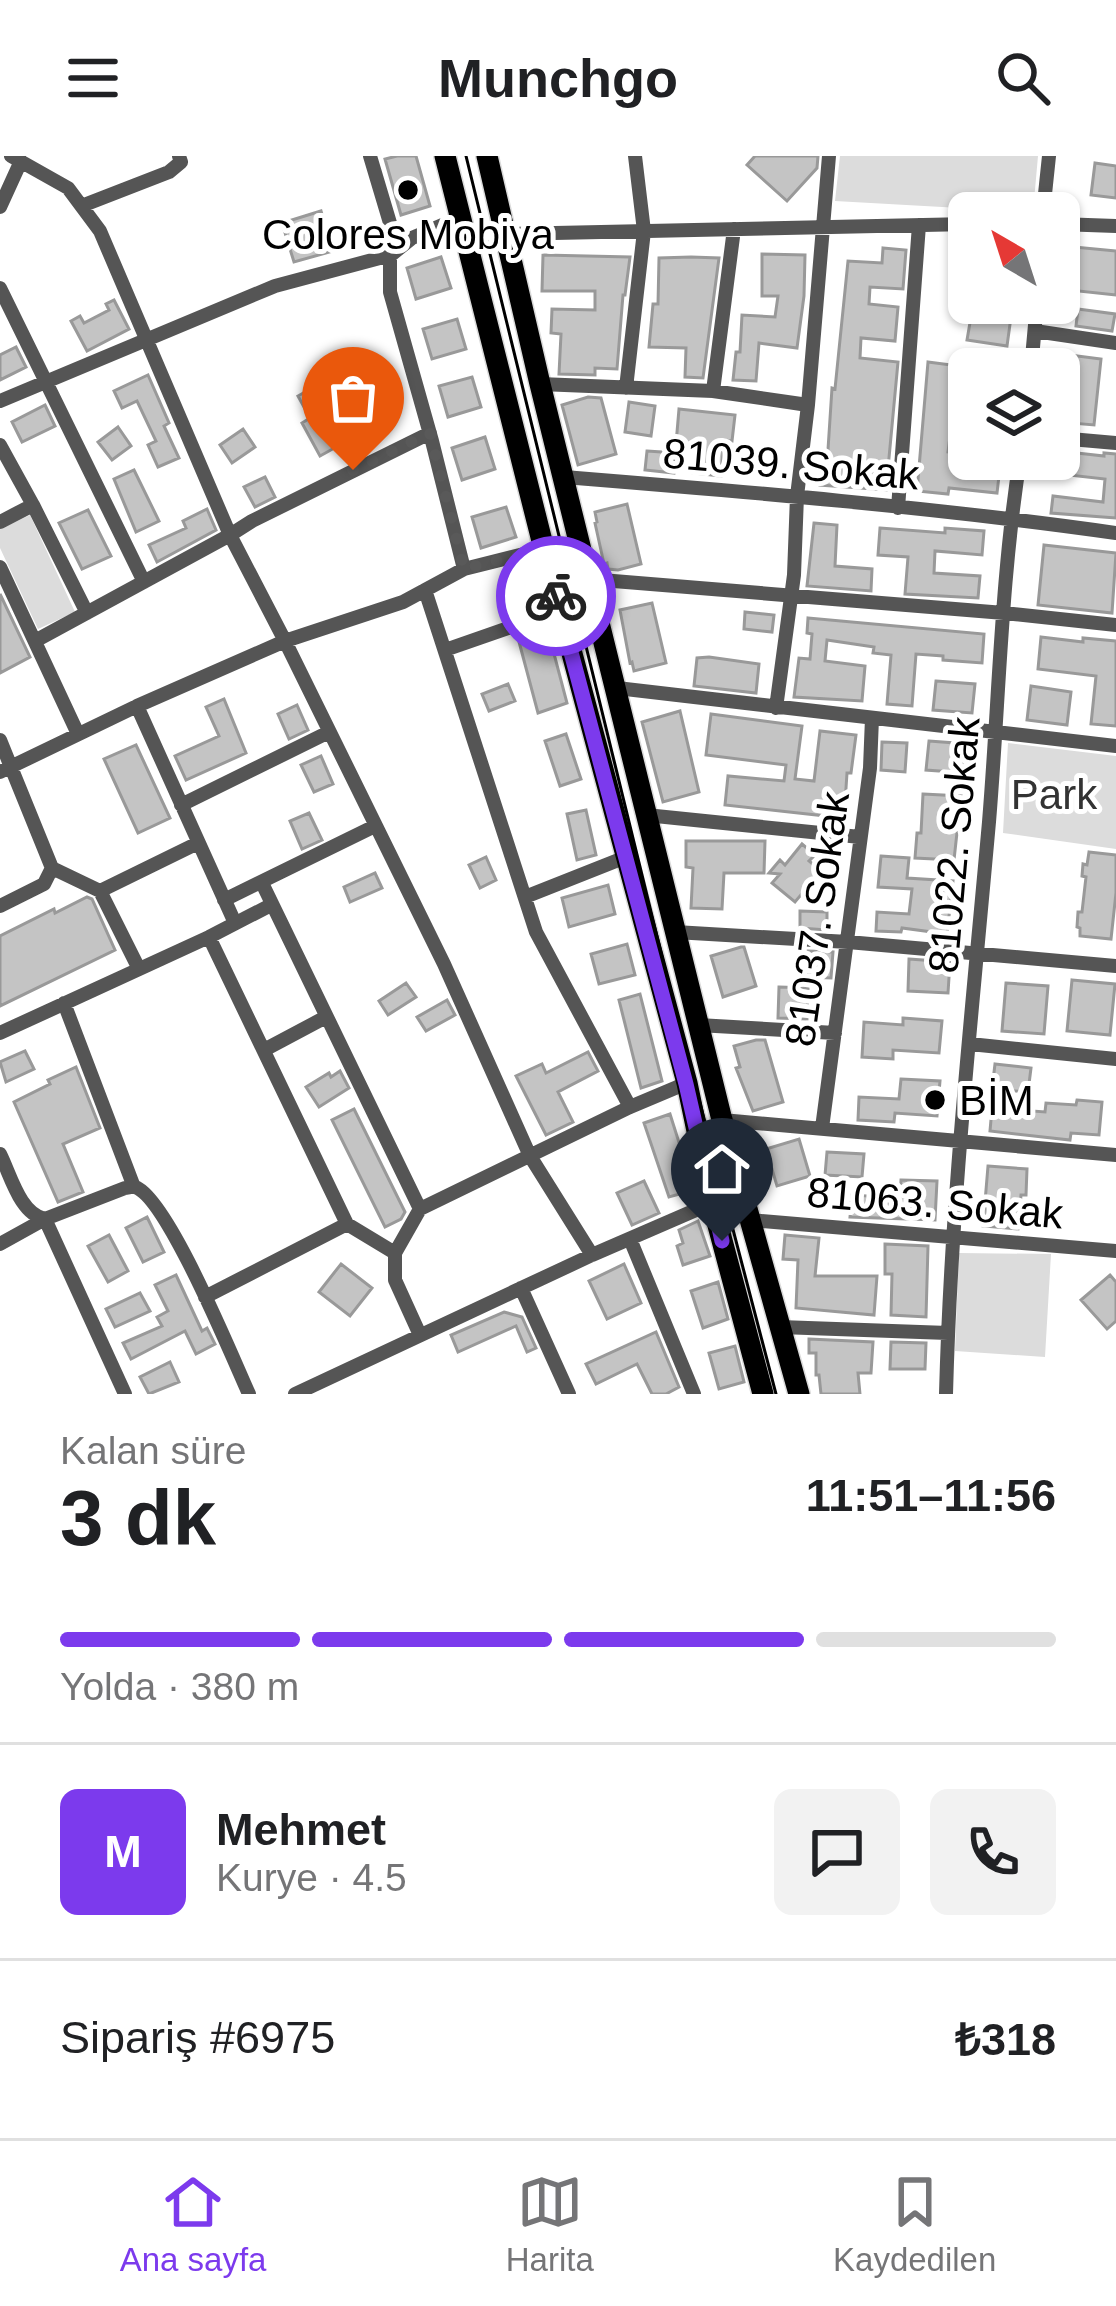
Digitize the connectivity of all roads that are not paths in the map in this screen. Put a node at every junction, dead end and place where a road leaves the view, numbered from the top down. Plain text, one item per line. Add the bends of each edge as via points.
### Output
1 (48, 156) edge
2 (179, 156) edge
3 (370, 156) edge
4 (445, 156) edge
5 (487, 156) edge
6 (635, 156) edge
7 (829, 156) edge
8 (1048, 156) edge
9 (16, 159) edge
10 (42, 172) junction
11 (1045, 192) edge
12 (84, 205) junction
13 (0, 207) edge
14 (459, 218) junction
15 (948, 224) edge
16 (919, 225) junction
17 (1080, 225) edge
18 (822, 226) junction
19 (1116, 226) edge
20 (734, 229) junction
21 (644, 231) junction
22 (506, 234) junction
23 (391, 255) junction
24 (0, 288) edge
25 (1036, 324) edge
26 (1035, 331) junction
27 (147, 339) junction
28 (1116, 344) edge
29 (1033, 348) edge
30 (46, 382) junction
31 (540, 384) junction
32 (626, 388) junction
33 (713, 392) junction
34 (0, 401) edge
35 (808, 405) junction
36 (430, 433) junction
37 (1080, 440) edge
38 (1116, 443) edge
39 (0, 445) edge
40 (564, 477) junction
41 (1016, 480) edge
42 (797, 496) junction
43 (33, 505) junction
44 (898, 508) junction
45 (1010, 518) junction
46 (0, 522) edge
47 (1116, 532) edge
48 (230, 535) junction
49 (544, 549) junction
50 (0, 567) edge
51 (464, 569) junction
52 (589, 579) junction
53 (144, 581) junction
54 (425, 590) junction
55 (790, 597) junction
56 (560, 610) junction
57 (87, 613) junction
58 (1004, 613) junction
59 (1116, 626) edge
60 (35, 641) junction
61 (285, 641) junction
62 (445, 650) junction
63 (617, 688) junction
64 (137, 706) junction
65 (776, 708) junction
66 (872, 718) junction
67 (997, 731) junction
68 (329, 732) junction
69 (78, 734) junction
70 (0, 740) edge
71 (1116, 746) edge
72 (5, 769) edge
73 (181, 805) junction
74 (646, 815) junction
75 (375, 826) junction
76 (860, 837) junction
77 (198, 843) junction
78 (626, 857) junction
79 (52, 868) junction
80 (262, 883) junction
81 (100, 891) junction
82 (525, 897) junction
83 (224, 900) junction
84 (271, 905) junction
85 (0, 906) edge
86 (235, 923) junction
87 (675, 932) junction
88 (209, 937) junction
89 (848, 942) junction
90 (977, 954) junction
91 (1116, 966) edge
92 (139, 969) junction
93 (64, 1004) junction
94 (326, 1017) junction
95 (698, 1025) junction
96 (0, 1033) edge
97 (835, 1034) junction
98 (970, 1044) junction
99 (264, 1050) junction
100 (1116, 1059) edge
101 (686, 1084) junction
102 (630, 1107) junction
103 (722, 1120) junction
104 (822, 1128) junction
105 (958, 1139) junction
106 (0, 1154) edge
107 (1116, 1155) edge
108 (530, 1156) junction
109 (134, 1187) junction
110 (712, 1203) junction
111 (419, 1209) junction
112 (45, 1220) junction
113 (749, 1220) junction
114 (347, 1224) junction
115 (952, 1237) junction
116 (630, 1239) junction
117 (0, 1244) edge
118 (1116, 1251) edge
119 (395, 1253) junction
120 (592, 1255) junction
121 (521, 1288) junction
122 (206, 1298) junction
123 (780, 1328) junction
124 (948, 1333) junction
125 (420, 1335) junction
126 (124, 1394) edge
127 (249, 1394) edge
128 (295, 1394) edge
129 (569, 1394) edge
130 (694, 1394) edge
131 (762, 1394) edge
132 (799, 1394) edge
133 (946, 1394) edge

1 - 10 street
2 - 12 street via 182,163 169,172
3 - 23 street
4 - 14 main road
5 - 22 main road
6 - 21 street
7 - 18 street
8 - 11 street
9 - 10 street
9 - 13 street
10 - 12 street
12 - 27 street
14 - 23 street
14 - 49 main road
15 - 16 street
16 - 18 street
16 - 44 street
17 - 19 street
18 - 20 street
18 - 35 street
20 - 21 street
20 - 33 street
21 - 22 street
21 - 32 street
22 - 31 main road
23 - 27 street via 275,286
23 - 36 street via 390,292
24 - 30 street
25 - 26 street
26 - 28 street
26 - 29 street
27 - 30 street
27 - 48 street
30 - 34 street
30 - 53 street
31 - 32 street
31 - 40 main road
32 - 33 street
33 - 35 street
35 - 42 street
36 - 48 street
36 - 51 street
37 - 38 street
39 - 43 street
40 - 42 street, 81039. Sokak
40 - 52 main road
41 - 45 street, 81022. Sokak
42 - 44 street, 81039. Sokak
42 - 55 street
43 - 46 street
43 - 57 street
44 - 45 street, 81039. Sokak
45 - 47 street, 81039. Sokak
45 - 58 street, 81022. Sokak
48 - 53 street
48 - 61 street
49 - 51 street
49 - 56 main road
50 - 60 street
51 - 54 street
52 - 55 street
52 - 63 main road
53 - 57 street
54 - 61 street
54 - 62 street
55 - 58 street
55 - 65 street
56 - 62 street
56 - 78 main road
57 - 60 street
58 - 59 street
58 - 67 street, 81022. Sokak
60 - 69 street
61 - 64 street
61 - 68 street
62 - 82 street
63 - 65 street
63 - 74 main road
64 - 69 street
64 - 73 street
65 - 66 street
66 - 67 street
66 - 76 street, 81037. Sokak
67 - 71 street
67 - 90 street, 81022. Sokak
68 - 73 street
68 - 75 street
69 - 72 street
70 - 72 street
72 - 79 street
73 - 77 street
74 - 76 street
74 - 87 main road
75 - 80 street
75 - 108 street
76 - 89 street, 81037. Sokak
77 - 81 street
77 - 83 street
78 - 82 street
78 - 101 main road
79 - 81 street
79 - 85 street via 44,884
80 - 83 street
80 - 84 street
81 - 92 street
82 - 102 street
83 - 86 street
84 - 86 street
84 - 94 street
86 - 88 street
87 - 89 street
87 - 95 main road
88 - 92 street
88 - 99 street
89 - 90 street
89 - 97 street, 81037. Sokak
90 - 91 street
90 - 98 street, 81022. Sokak
92 - 93 street
93 - 96 street
93 - 109 street
94 - 99 street
94 - 111 street
95 - 97 street
95 - 103 main road
97 - 104 street, 81037. Sokak
98 - 100 street
98 - 105 street, 81022. Sokak
99 - 114 street
101 - 102 street
101 - 110 main road
102 - 108 street
103 - 104 street
103 - 113 main road
104 - 105 street
105 - 107 street
105 - 115 street, 81022. Sokak
106 - 112 street via 29,1210
108 - 111 street
108 - 120 street
109 - 112 street
109 - 122 street via 158,1209
110 - 116 street
110 - 131 main road
111 - 119 street
112 - 117 street
112 - 126 street
113 - 115 street, 81063. Sokak
113 - 123 main road
114 - 119 street
114 - 122 street
115 - 118 street, 81063. Sokak
115 - 124 street, 81022. Sokak
116 - 120 street
116 - 130 street
119 - 125 street via 395,1280
120 - 121 street
121 - 125 street
121 - 129 street
122 - 127 street
123 - 124 street
123 - 132 main road
124 - 133 street, 81022. Sokak
125 - 128 street

